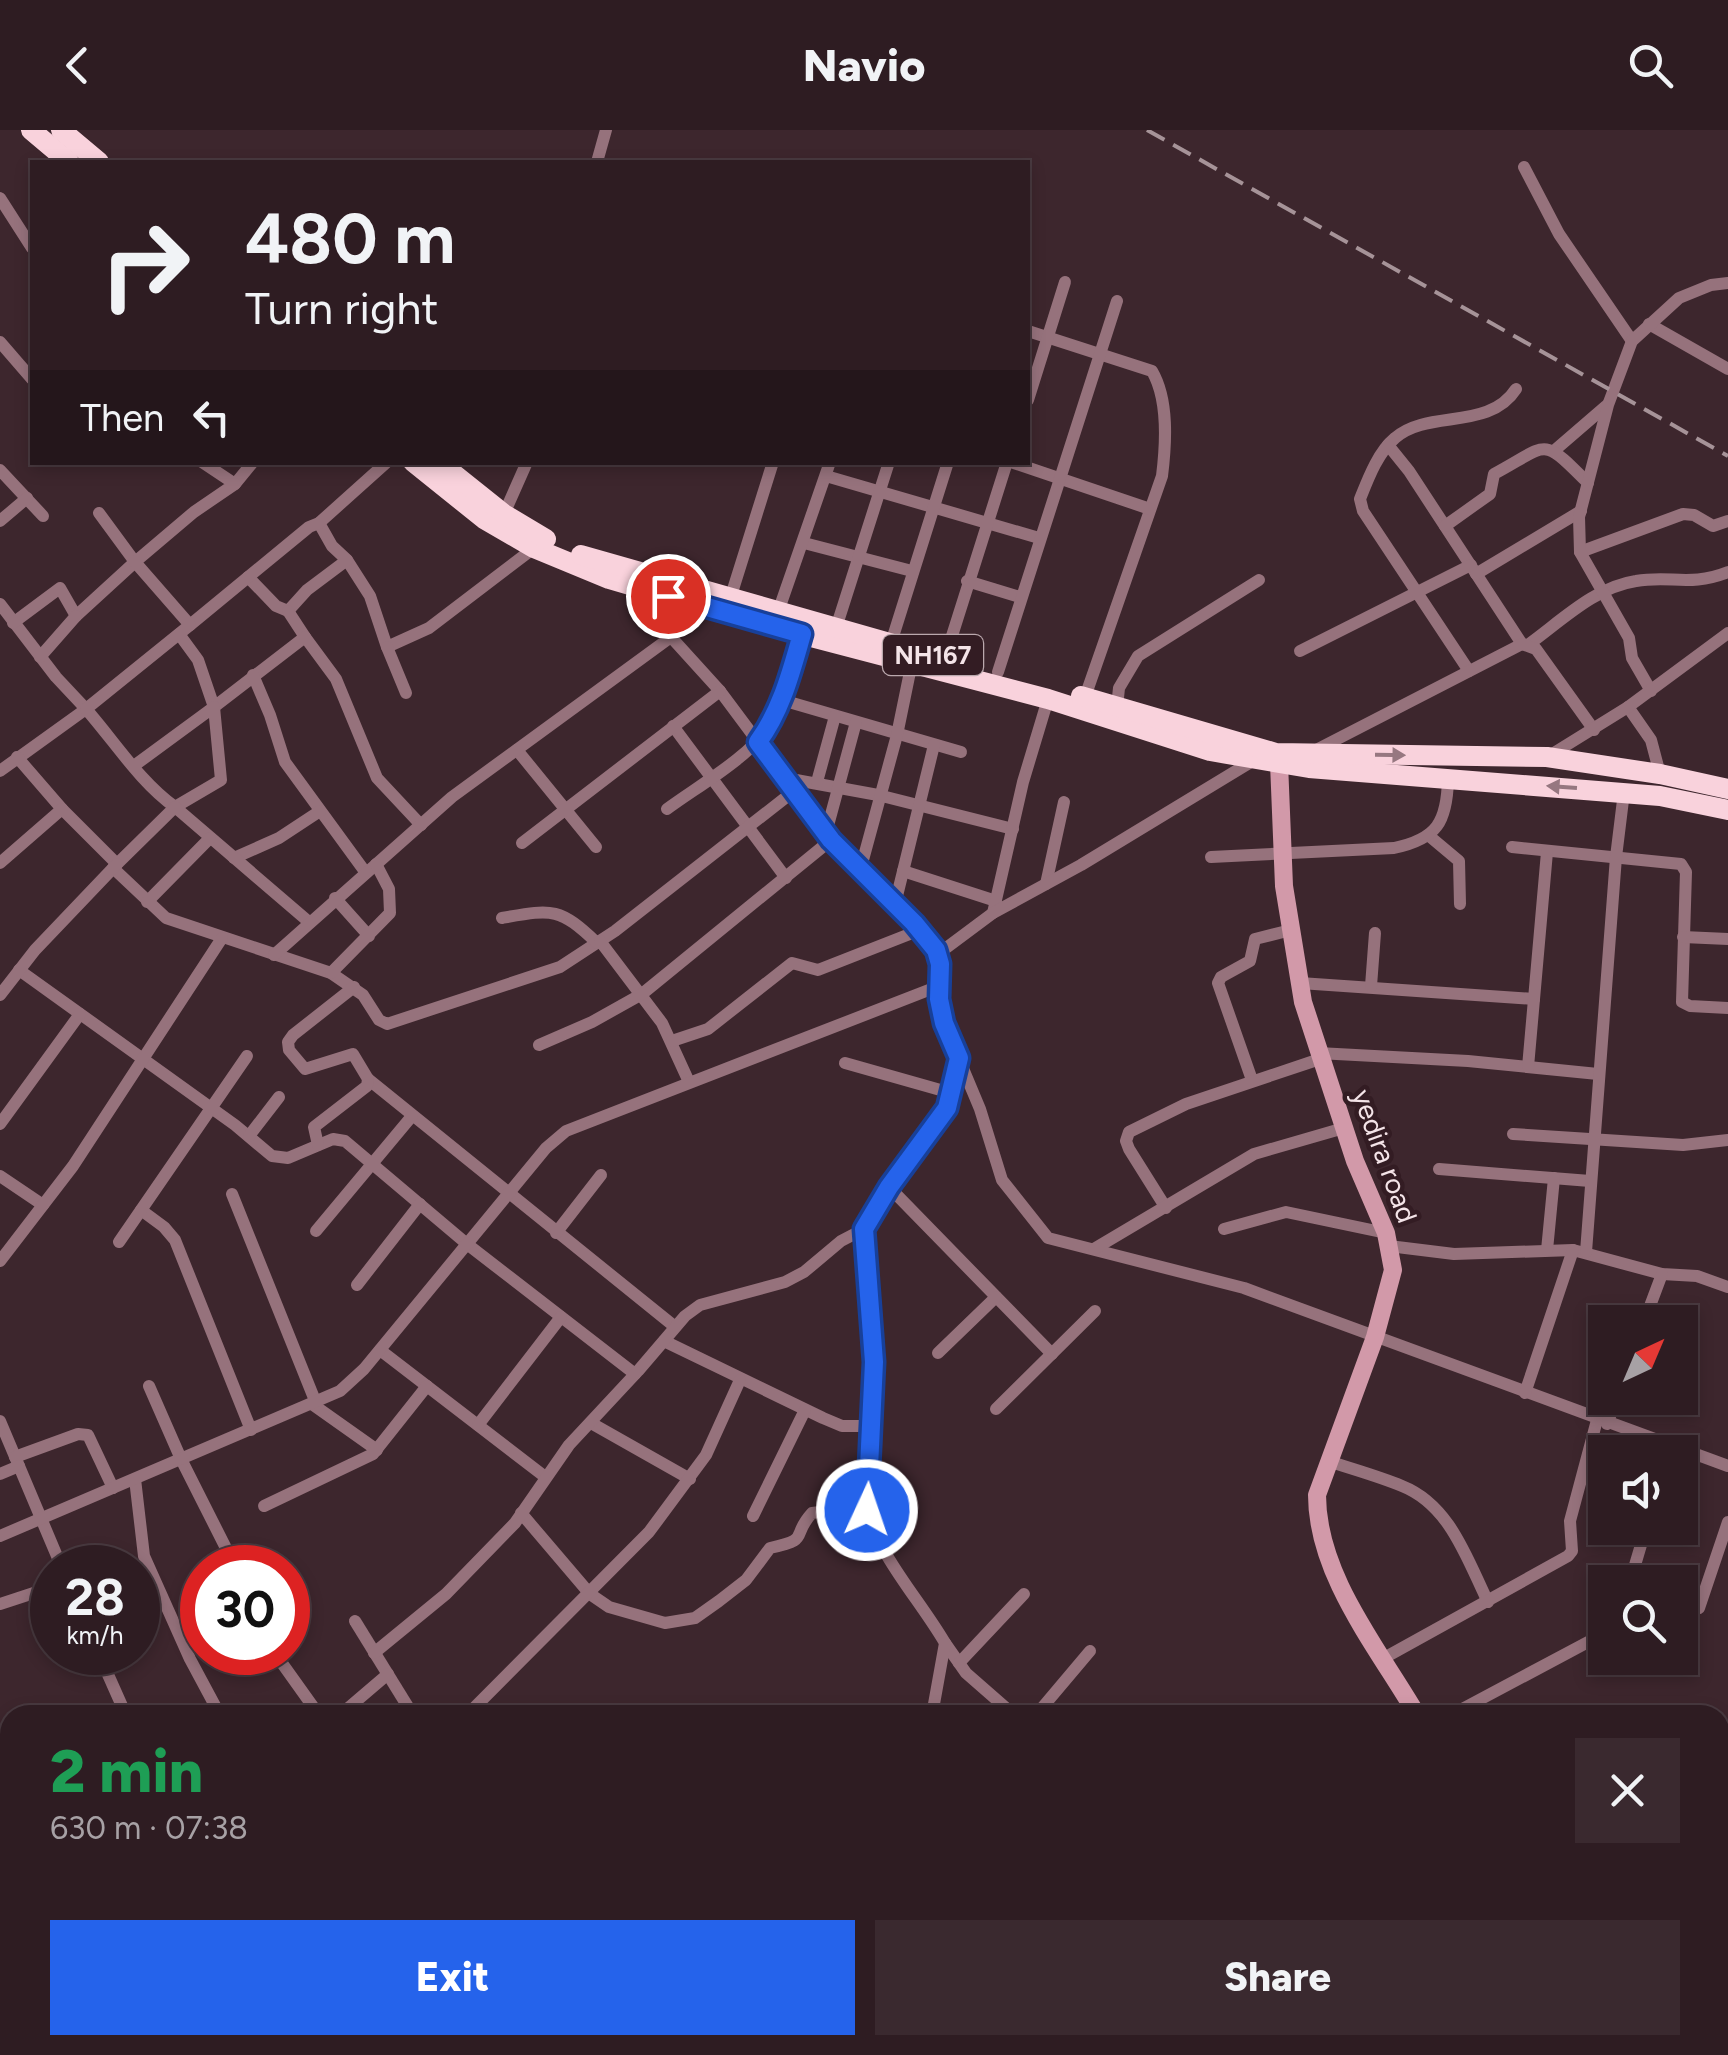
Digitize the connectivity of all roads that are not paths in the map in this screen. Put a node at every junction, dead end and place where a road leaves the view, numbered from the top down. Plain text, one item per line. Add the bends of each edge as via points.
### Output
1 (31, 130) edge
2 (61, 130) edge
3 (606, 130) edge
4 (68, 160) edge
5 (97, 160) edge
6 (598, 160) edge
7 (1524, 167) dead end
8 (0, 198) edge
9 (30, 245) edge
10 (1065, 282) dead end
11 (1728, 283) edge
12 (1117, 301) dead end
13 (1649, 324) junction
14 (1030, 331) edge
15 (1048, 338) junction
16 (1632, 341) junction
17 (0, 342) edge
18 (1099, 354) junction
19 (1728, 369) edge
20 (30, 377) edge
21 (1516, 389) dead end
22 (1030, 394) edge
23 (1608, 405) junction
24 (1388, 445) junction
25 (1555, 450) junction
26 (206, 465) edge
27 (251, 465) edge
28 (384, 465) edge
29 (417, 465) edge
30 (443, 465) edge
31 (526, 465) edge
32 (772, 465) edge
33 (888, 465) edge
34 (947, 465) edge
35 (1008, 465) edge
36 (1018, 465) edge
37 (828, 469) edge
38 (0, 470) edge
39 (1058, 479) junction
40 (1588, 483) junction
41 (235, 484) junction
42 (880, 492) junction
43 (26, 498) junction
44 (934, 507) junction
45 (1150, 509) junction
46 (1581, 511) junction
47 (99, 513) dead end
48 (504, 514) junction
49 (43, 516) dead end
50 (0, 520) edge
51 (1728, 521) edge
52 (986, 522) junction
53 (320, 523) junction
54 (1445, 526) junction
55 (1039, 538) junction
56 (804, 543) junction
57 (534, 548) junction
58 (1580, 552) junction
59 (858, 557) junction
60 (347, 560) junction
61 (135, 562) junction
62 (1473, 570) junction
63 (912, 572) junction
64 (1728, 572) edge
65 (248, 577) junction
66 (967, 580) junction
67 (1259, 580) dead end
68 (642, 588) junction
69 (1416, 591) junction
70 (1601, 592) junction
71 (1020, 597) junction
72 (730, 599) junction
73 (0, 604) edge
74 (288, 612) junction
75 (778, 612) junction
76 (76, 616) junction
77 (13, 623) junction
78 (836, 628) junction
79 (185, 630) junction
80 (1728, 633) edge
81 (802, 634) junction
82 (305, 637) junction
83 (671, 637) junction
84 (891, 643) junction
85 (1525, 644) junction
86 (387, 647) junction
87 (1300, 651) dead end
88 (40, 658) junction
89 (944, 658) junction
90 (912, 662) junction
91 (1469, 671) junction
92 (998, 672) junction
93 (253, 675) junction
94 (720, 690) junction
95 (1651, 691) junction
96 (406, 693) dead end
97 (1084, 698) junction
98 (782, 700) junction
99 (1048, 700) junction
100 (214, 707) junction
101 (1117, 707) junction
102 (1628, 707) junction
103 (86, 709) junction
104 (835, 716) junction
105 (856, 722) junction
106 (673, 726) junction
107 (1594, 730) junction
108 (897, 735) junction
109 (758, 742) junction
110 (934, 745) junction
111 (517, 750) junction
112 (961, 752) dead end
113 (1309, 754) junction
114 (18, 757) junction
115 (1547, 757) junction
116 (1254, 760) junction
117 (1279, 764) junction
118 (134, 765) junction
119 (0, 771) edge
120 (1660, 774) junction
121 (710, 777) junction
122 (785, 778) junction
123 (1448, 780) junction
124 (817, 782) junction
125 (840, 787) junction
126 (1728, 789) edge
127 (794, 791) junction
128 (1624, 792) junction
129 (880, 796) junction
130 (1064, 802) dead end
131 (918, 805) junction
132 (175, 807) junction
133 (62, 809) junction
134 (565, 809) junction
135 (667, 809) dead end
136 (1728, 810) edge
137 (320, 811) junction
138 (421, 825) junction
139 (748, 828) junction
140 (1013, 829) junction
141 (828, 836) junction
142 (1428, 836) junction
143 (210, 838) junction
144 (522, 843) dead end
145 (596, 847) dead end
146 (1512, 848) dead end
147 (1548, 852) junction
148 (1282, 853) junction
149 (1616, 857) junction
150 (234, 858) junction
151 (1211, 858) dead end
152 (0, 863) edge
153 (115, 866) junction
154 (371, 868) junction
155 (902, 871) junction
156 (860, 872) junction
157 (786, 878) junction
158 (1046, 884) junction
159 (335, 898) junction
160 (147, 902) junction
161 (895, 904) junction
162 (1460, 904) dead end
163 (995, 907) junction
164 (502, 918) dead end
165 (309, 922) junction
166 (920, 930) junction
167 (1291, 930) junction
168 (1375, 933) dead end
169 (369, 936) junction
170 (1683, 937) junction
171 (222, 938) junction
172 (1728, 938) edge
173 (599, 942) junction
174 (938, 954) junction
175 (274, 955) junction
176 (19, 970) junction
177 (332, 973) junction
178 (1300, 982) junction
179 (939, 986) junction
180 (1370, 986) junction
181 (354, 987) junction
182 (0, 994) edge
183 (642, 994) junction
184 (1534, 999) junction
185 (1728, 1008) edge
186 (80, 1014) junction
187 (672, 1041) junction
188 (539, 1045) dead end
189 (246, 1056) dead end
190 (1319, 1056) junction
191 (959, 1058) junction
192 (144, 1060) junction
193 (845, 1062) dead end
194 (1528, 1067) junction
195 (1598, 1074) junction
196 (368, 1079) junction
197 (1252, 1080) junction
198 (688, 1082) junction
199 (951, 1094) junction
200 (279, 1098) dead end
201 (211, 1108) junction
202 (412, 1116) junction
203 (0, 1124) edge
204 (1344, 1128) junction
205 (1513, 1134) dead end
206 (249, 1136) junction
207 (1593, 1140) junction
208 (1728, 1140) edge
209 (318, 1145) junction
210 (373, 1165) junction
211 (1439, 1168) dead end
212 (601, 1174) dead end
213 (0, 1176) edge
214 (1554, 1178) junction
215 (1590, 1181) junction
216 (889, 1187) junction
217 (232, 1194) dead end
218 (506, 1194) junction
219 (420, 1204) junction
220 (43, 1205) junction
221 (1166, 1208) junction
222 (141, 1210) junction
223 (864, 1229) junction
224 (1224, 1229) dead end
225 (316, 1230) dead end
226 (556, 1233) junction
227 (1387, 1239) junction
228 (119, 1242) dead end
229 (466, 1244) junction
230 (1094, 1249) junction
231 (1547, 1250) junction
232 (1580, 1252) junction
233 (0, 1260) edge
234 (1662, 1274) junction
235 (358, 1285) dead end
236 (1728, 1287) edge
237 (996, 1297) junction
238 (1650, 1305) edge
239 (1095, 1311) dead end
240 (561, 1317) junction
241 (674, 1326) junction
242 (1375, 1338) junction
243 (664, 1341) junction
244 (380, 1350) junction
245 (938, 1353) dead end
246 (1052, 1354) junction
247 (636, 1374) junction
248 (740, 1380) junction
249 (149, 1386) dead end
250 (427, 1386) junction
251 (1525, 1393) junction
252 (314, 1403) junction
253 (806, 1410) junction
254 (996, 1410) dead end
255 (1606, 1415) edge
256 (0, 1421) edge
257 (1602, 1422) junction
258 (590, 1423) junction
259 (478, 1426) junction
260 (872, 1426) junction
261 (251, 1430) junction
262 (1634, 1435) edge
263 (378, 1450) junction
264 (1698, 1457) edge
265 (181, 1459) junction
266 (1328, 1461) junction
267 (17, 1462) junction
268 (1728, 1466) edge
269 (0, 1474) edge
270 (544, 1476) junction
271 (135, 1479) junction
272 (690, 1479) junction
273 (113, 1488) junction
274 (264, 1506) dead end
275 (867, 1506) junction
276 (520, 1513) junction
277 (753, 1516) dead end
278 (41, 1518) junction
279 (1728, 1522) edge
280 (0, 1536) edge
281 (52, 1545) edge
282 (224, 1545) edge
283 (30, 1594) edge
284 (590, 1594) junction
285 (1024, 1594) dead end
286 (1488, 1602) junction
287 (0, 1604) edge
288 (1700, 1608) dead end
289 (355, 1621) dead end
290 (1588, 1642) edge
291 (945, 1643) junction
292 (1090, 1651) dead end
293 (374, 1652) junction
294 (1384, 1658) junction
295 (959, 1663) junction
296 (388, 1674) junction
297 (108, 1675) edge
298 (290, 1675) edge
299 (122, 1705) edge
300 (215, 1705) edge
301 (312, 1705) edge
302 (352, 1705) edge
303 (407, 1705) edge
304 (477, 1705) edge
305 (934, 1705) edge
306 (1001, 1705) edge
307 (1044, 1705) edge
308 (1410, 1705) edge
309 (1470, 1705) edge

1 - 4 highway
2 - 5 highway
3 - 6 street
7 - 16 street via 1559,234
8 - 9 street
10 - 15 street
11 - 13 street via 1678,298
12 - 18 street
13 - 16 street
13 - 19 street
14 - 15 street
15 - 18 street
15 - 22 street
16 - 23 street
17 - 20 street
18 - 39 street
18 - 45 street via 1152,371 1157,380 1166,444
21 - 24 street via 1499,408 1411,428
23 - 25 street
23 - 40 street
24 - 54 street
24 - 69 street via 1360,499
25 - 40 street
25 - 54 street via 1536,449 1494,474 1490,494
26 - 41 street
27 - 41 street
28 - 53 street
29 - 57 highway, NH167 via 484,519
30 - 48 highway, NH167
31 - 48 street
32 - 72 street
33 - 42 street
34 - 44 street
35 - 52 street
36 - 39 street
37 - 42 street
37 - 56 street
38 - 43 street
39 - 45 street
39 - 55 street
40 - 46 street
41 - 61 street
42 - 44 street
42 - 59 street
43 - 49 street
43 - 50 street
44 - 52 street
44 - 63 street
45 - 97 street
46 - 58 street
46 - 62 street
47 - 61 street
48 - 72 highway, NH167 via 566,550
51 - 58 street via 1713,526 1683,514
52 - 55 street
52 - 66 street
53 - 60 street
53 - 65 street
54 - 62 street
55 - 71 street
56 - 59 street
56 - 75 street
57 - 68 highway, NH167
57 - 86 street via 429,628
58 - 70 street
59 - 63 street
59 - 78 street
60 - 74 street
60 - 86 street via 370,596
61 - 76 street
61 - 79 street
62 - 69 street
62 - 85 street
63 - 84 street
64 - 70 street via 1708,580 1641,580
65 - 74 street
65 - 79 street
66 - 71 street
66 - 89 street
67 - 101 street via 1138,656
68 - 81 highway, NH167
68 - 83 street
69 - 87 street
69 - 91 street
70 - 85 street
70 - 95 street
71 - 92 street
72 - 75 highway, NH167
73 - 77 street
74 - 82 street
75 - 78 highway, NH167
76 - 77 street via 60,588
76 - 88 street
77 - 88 street
78 - 84 highway, NH167
79 - 100 street
79 - 103 street
80 - 95 street
81 - 90 highway, NH167
81 - 98 street
82 - 93 street
82 - 138 street via 336,680 376,778
83 - 94 street
83 - 111 street
84 - 89 highway, NH167
85 - 91 street
85 - 107 street via 1536,649
86 - 96 street
88 - 103 street
89 - 92 highway, NH167
90 - 99 highway, NH167
90 - 108 street
91 - 113 street
92 - 97 highway, NH167
93 - 100 street
93 - 137 street via 285,762
94 - 106 street
94 - 109 street
95 - 102 street
97 - 101 highway, NH167
98 - 104 street
98 - 109 street
99 - 116 highway, NH167
99 - 140 street
100 - 118 street
100 - 132 street via 222,780
101 - 113 highway, NH167 via 1276,753
102 - 107 street
102 - 120 street via 1651,740
103 - 114 street
103 - 118 street
104 - 105 street
104 - 124 street
105 - 108 street
105 - 125 street
106 - 121 street
106 - 134 street
107 - 115 street
108 - 110 street
108 - 129 street
109 - 121 street
109 - 122 street
110 - 112 street
110 - 131 street
111 - 134 street
111 - 138 street
113 -> 115 highway, NH167
114 - 119 street
114 - 133 street
115 - 120 highway, NH167
116 - 117 highway, NH167
116 - 158 street
117 - 123 highway, NH167
117 - 148 main road, yedira road
118 - 132 street via 152,792
120 - 126 highway, NH167
121 - 135 street
121 - 139 street
122 - 124 street
122 - 127 street
128 -> 123 highway, NH167
123 - 142 street via 1447,807
124 - 125 street
125 - 129 street
125 - 141 street
127 - 139 street
127 - 141 street
128 - 136 highway, NH167
128 - 149 street
129 - 131 street
129 - 156 street
130 - 158 street
131 - 140 street
131 - 155 street
132 - 143 street
132 - 153 street
133 - 152 street
133 - 153 street
134 - 144 street
134 - 145 street
137 - 150 street
137 - 154 street
138 - 154 street
139 - 157 street
139 - 173 street
140 - 163 street
141 - 156 street
141 - 157 street
142 - 148 street via 1394,848
142 - 162 street via 1459,861
143 - 150 street
143 - 160 street
146 - 147 street
147 - 149 street
147 - 184 street
148 - 151 street
148 - 167 main road, yedira road
149 - 170 street via 1684,867
149 - 195 street
150 - 165 street
153 - 160 street
153 - 176 street
154 - 159 street
154 - 169 street via 387,883 390,908
155 - 161 street
155 - 163 street
156 - 161 street
157 - 183 street
158 - 163 street
159 - 165 street
159 - 169 street
160 - 171 street via 166,918
161 - 166 street
163 - 174 street
164 - 173 street via 558,913
165 - 175 street
166 - 174 street
166 - 187 street via 818,970 792,963 708,1029
167 - 178 main road, yedira road
167 - 197 street via 1255,939 1250,960 1218,982
168 - 180 street
169 - 177 street
170 - 172 street
170 - 185 street via 1682,1002
171 - 175 street
171 - 192 street
173 - 181 street via 560,968 387,1024
173 - 183 street
174 - 179 street
175 - 177 street
176 - 182 street
176 - 186 street
177 - 181 street
178 - 180 street
178 - 190 main road, yedira road
179 - 191 street via 944,1023
179 - 198 street
180 - 184 street
181 - 196 street via 292,1035 289,1050 305,1069 353,1054
183 - 187 street
183 - 188 street
184 - 194 street
186 - 192 street
186 - 203 street
187 - 198 street
189 - 201 street
190 - 194 street
190 - 197 street
190 - 204 main road, yedira road
191 - 199 street
191 - 230 street via 1008,1189 1048,1238
192 - 201 street
192 - 220 street
193 - 199 street
194 - 195 street
195 - 207 street
196 - 202 street
196 - 209 street via 314,1127
197 - 221 street via 1129,1132 1129,1149
198 - 218 street via 559,1135
199 - 216 street
200 - 206 street
201 - 206 street
201 - 222 street
202 - 210 street
202 - 218 street
204 - 221 street via 1254,1154
204 - 227 main road, yedira road
205 - 207 street
206 - 209 street via 278,1159
207 - 208 street
207 - 215 street
209 - 210 street via 340,1139
210 - 219 street
210 - 225 street
211 - 214 street
212 - 226 street
213 - 220 street
214 - 215 street
214 - 231 street
215 - 232 street
216 - 223 street
216 - 237 street
217 - 252 street
218 - 226 street
218 - 229 street
219 - 229 street
219 - 235 street
220 - 233 street
221 - 230 street
222 - 228 street
222 - 261 street via 175,1240
223 - 241 street via 785,1282 700,1305
223 - 260 street
224 - 227 street via 1286,1212
226 - 241 street
227 - 231 street via 1454,1254
227 - 242 main road, yedira road via 1393,1270
229 - 240 street
229 - 244 street
230 - 242 street via 1222,1280
231 - 232 street
232 - 234 street
232 - 251 street
234 - 236 street
234 - 238 street
237 - 245 street
237 - 246 street
239 - 246 street
240 - 247 street
240 - 259 street
241 - 243 street
242 - 251 street
242 - 266 main road, yedira road
243 - 247 street
243 - 248 street
244 - 250 street
244 - 252 street via 349,1384
246 - 254 street
247 - 258 street
248 - 253 street
248 - 272 street
249 - 265 street
250 - 259 street
250 - 263 street
251 - 257 street
252 - 261 street
252 - 263 street
253 - 260 street via 842,1426
253 - 277 street
255 - 257 street
256 - 267 street
257 - 262 street
257 - 286 street via 1570,1520 1572,1550
258 - 270 street
258 - 272 street
259 - 270 street
260 - 275 street
261 - 265 street
263 - 274 street
264 - 268 street
265 - 271 street
265 - 282 street
266 - 286 street via 1403,1486 1430,1505 1453,1530
266 - 294 main road, yedira road via 1317,1523 1342,1586
267 - 269 street
267 - 273 street via 78,1434 88,1436
267 - 278 street
270 - 276 street
271 - 273 street
271 - 300 street via 144,1556
272 - 284 street
273 - 278 street
275 - 284 street via 812,1513 799,1539 770,1548 746,1580 684,1622 637,1616
275 - 291 street via 871,1525
276 - 284 street
276 - 293 street via 446,1594
278 - 280 street
278 - 281 street
279 - 288 street
283 - 287 street
284 - 304 street
285 - 295 street
286 - 294 street
289 - 293 street
290 - 309 street
291 - 295 street
291 - 305 street
292 - 307 street
293 - 296 street
294 - 308 main road, yedira road
295 - 306 street
296 - 302 street
296 - 303 street
297 - 299 street
298 - 301 street

